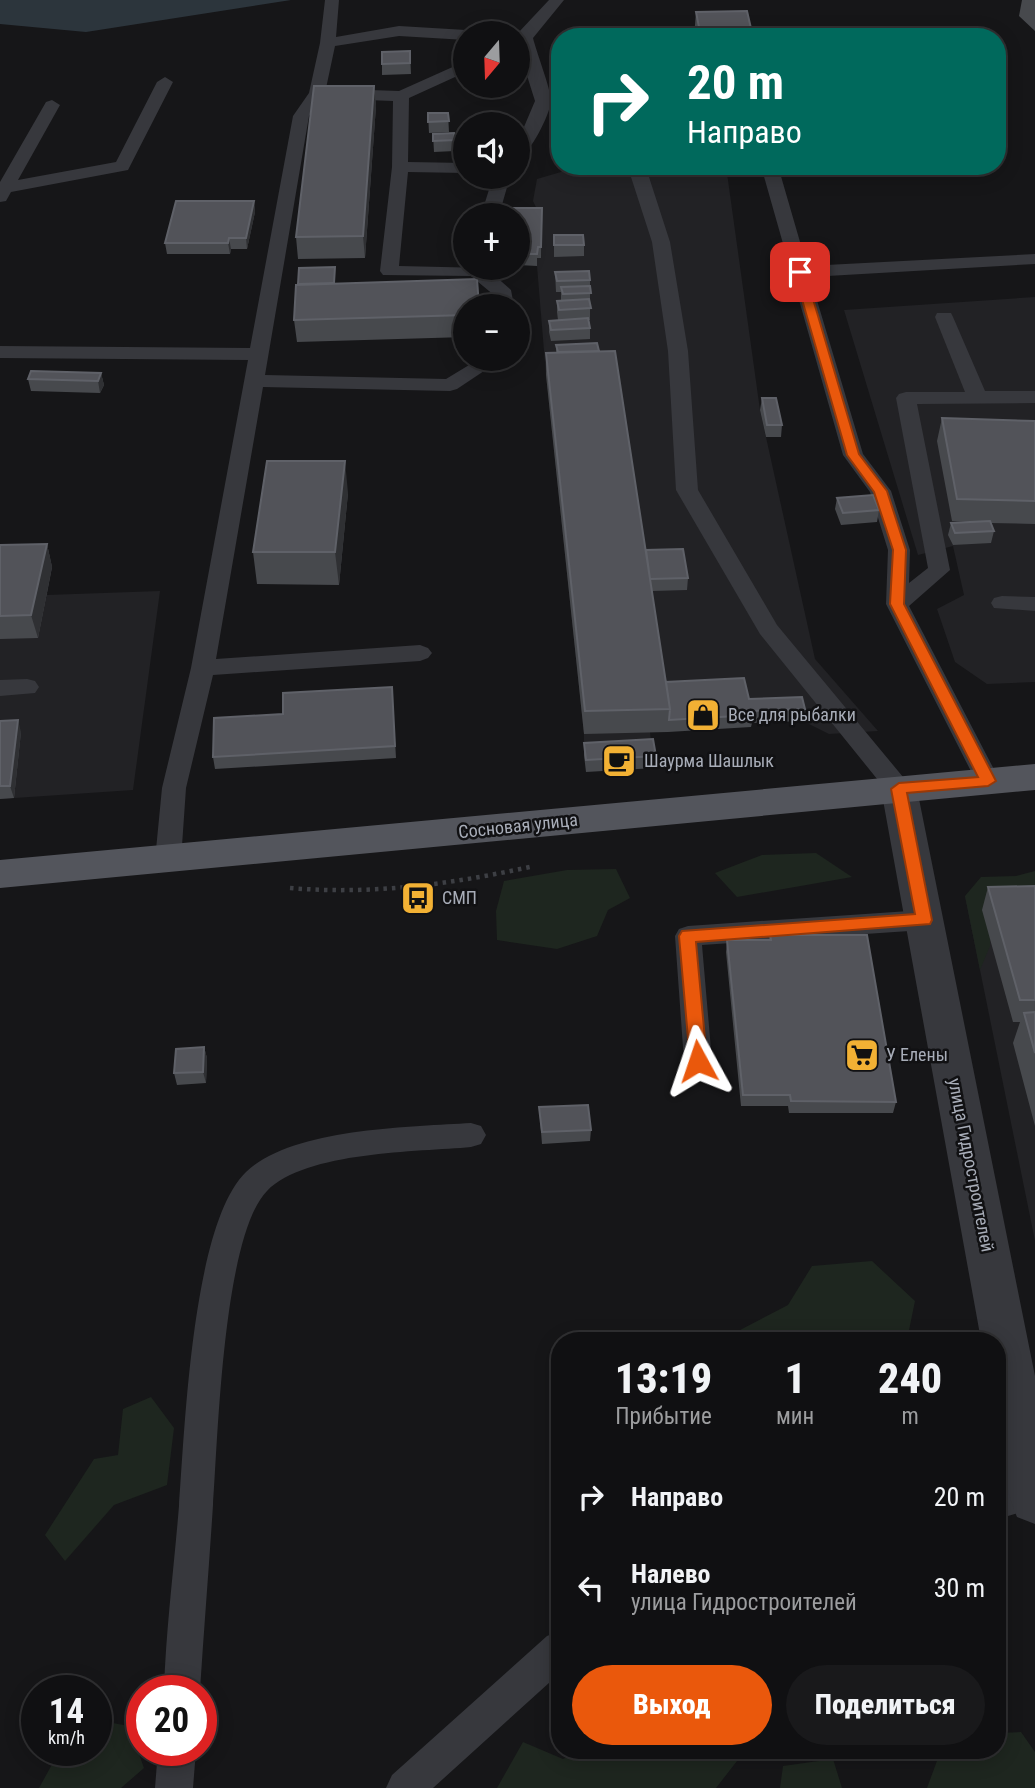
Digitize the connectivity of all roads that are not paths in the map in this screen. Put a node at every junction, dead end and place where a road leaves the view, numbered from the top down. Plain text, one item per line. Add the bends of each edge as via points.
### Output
1 (332, 0) edge
2 (557, 0) edge
3 (530, 28) edge
4 (453, 33) edge
5 (328, 43) junction
6 (530, 58) edge
7 (453, 72) edge
8 (165, 82) dead end
9 (317, 93) junction
10 (401, 96) junction
11 (551, 99) edge
12 (551, 103) edge
13 (52, 105) dead end
14 (530, 135) edge
15 (400, 167) junction
16 (453, 168) edge
17 (772, 175) edge
18 (640, 177) dead end
19 (3, 193) edge
20 (1035, 259) edge
21 (453, 270) edge
22 (800, 272) junction
23 (489, 280) edge
24 (505, 294) edge
25 (944, 317) dead end
26 (0, 352) edge
27 (259, 354) junction
28 (473, 371) edge
29 (254, 381) junction
30 (977, 397) junction
31 (1035, 397) edge
32 (1002, 603) dead end
33 (897, 604) junction
34 (1035, 604) edge
35 (420, 653) dead end
36 (203, 668) junction
37 (27, 687) dead end
38 (0, 688) edge
39 (1035, 777) edge
40 (988, 781) junction
41 (899, 789) junction
42 (169, 860) junction
43 (0, 874) edge
44 (924, 920) junction
45 (698, 1061) dead end
46 (471, 1135) dead end
47 (994, 1332) edge
48 (1006, 1404) edge
49 (1022, 1498) edge
50 (551, 1657) edge
51 (183, 1675) edge
52 (176, 1766) edge
53 (174, 1788) edge
54 (405, 1788) edge

1 - 5 lane
2 - 3 lane
4 - 5 lane via 399,31
5 - 9 lane
6 - 11 lane
7 - 10 lane
8 - 19 lane via 122,166
9 - 10 lane
9 - 27 lane via 301,116
10 - 15 lane
12 - 14 lane
13 - 19 lane
15 - 16 lane
15 - 21 lane via 389,271
17 - 22 lane
18 - 41 lane via 661,242 678,351 687,491 768,629
20 - 22 lane
22 - 33 lane via 853,455 880,491 899,550
23 - 24 lane
25 - 30 lane
26 - 27 lane
27 - 29 lane
28 - 29 lane via 450,385
29 - 36 lane
30 - 31 lane
30 - 33 lane via 906,398 939,570
32 - 34 lane
33 - 40 lane
35 - 36 lane
36 - 42 lane via 174,788
37 - 38 lane
39 - 40 main road, Сосновая улица
40 - 41 main road, Сосновая улица
41 - 42 main road, Сосновая улица
41 - 44 street, улица Гидростроителей
42 - 43 main road, Сосновая улица
44 - 45 lane via 688,936
44 - 47 street, улица Гидростроителей
46 - 51 lane via 328,1149 282,1164 254,1183 236,1215 217,1289 205,1380
48 - 49 street, улица Гидростроителей
50 - 54 lane
52 - 53 lane

